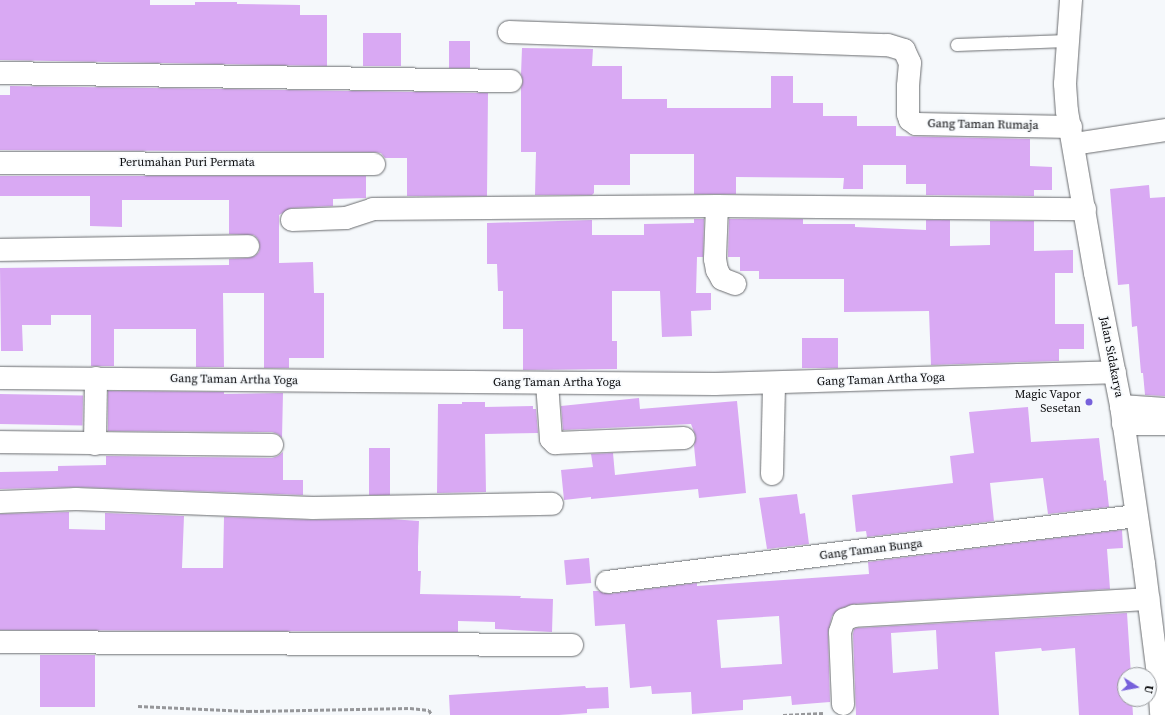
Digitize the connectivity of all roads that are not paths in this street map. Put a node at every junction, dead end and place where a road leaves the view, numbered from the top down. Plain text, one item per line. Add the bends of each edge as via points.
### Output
1 (1071, 0) edge
2 (509, 32) dead end
3 (1067, 40) junction
4 (957, 45) dead end
5 (0, 73) edge
6 (511, 81) dead end
7 (1165, 130) edge
8 (1072, 135) junction
9 (0, 163) edge
10 (374, 164) dead end
11 (717, 206) junction
12 (1085, 209) junction
13 (292, 220) dead end
14 (248, 246) dead end
15 (0, 250) edge
16 (735, 284) dead end
17 (1115, 372) junction
18 (0, 378) edge
19 (96, 378) junction
20 (547, 383) junction
21 (774, 383) junction
22 (1165, 409) edge
23 (1122, 415) junction
24 (1165, 424) edge
25 (684, 438) dead end
26 (0, 442) edge
27 (95, 444) junction
28 (272, 446) dead end
29 (772, 474) dead end
30 (0, 502) edge
31 (552, 504) dead end
32 (1136, 516) junction
33 (607, 582) dead end
34 (1149, 600) junction
35 (0, 642) edge
36 (572, 645) dead end
37 (1162, 683) edge
38 (843, 704) road end
39 (1161, 715) edge

1 - 3 street, Jalan Sidakarya
2 - 8 street, Gang Taman Rumaja via 888,45 904,50 910,63 908,114 910,120 916,124
3 - 4 lane
3 - 8 street, Jalan Sidakarya via 1065,84
5 - 6 street
7 - 8 street
8 - 12 street, Jalan Sidakarya
9 - 10 street, Perumahan Puri Permata
11 - 12 street
11 - 13 street via 373,209 346,218
11 - 16 street via 717,270 722,279
12 - 17 street, Jalan Sidakarya
14 - 15 street
17 - 21 street, Gang Taman Artha Yoga
17 - 23 street, Jalan Sidakarya
18 - 19 street, Gang Taman Artha Yoga
19 - 20 street, Gang Taman Artha Yoga
19 - 27 street
20 - 21 street, Gang Taman Artha Yoga
20 - 25 street via 550,439 555,443
21 - 29 street
22 - 23 street
23 - 24 street
23 - 32 street, Jalan Sidakarya
26 - 27 street
27 - 28 street
30 - 31 street via 76,499 313,508
32 - 33 street, Gang Taman Bunga
32 - 34 street, Jalan Sidakarya
34 - 37 street, Jalan Sidakarya
34 - 38 street via 854,616 844,620 840,632
35 - 36 street
37 - 39 street, Jalan Sidakarya

